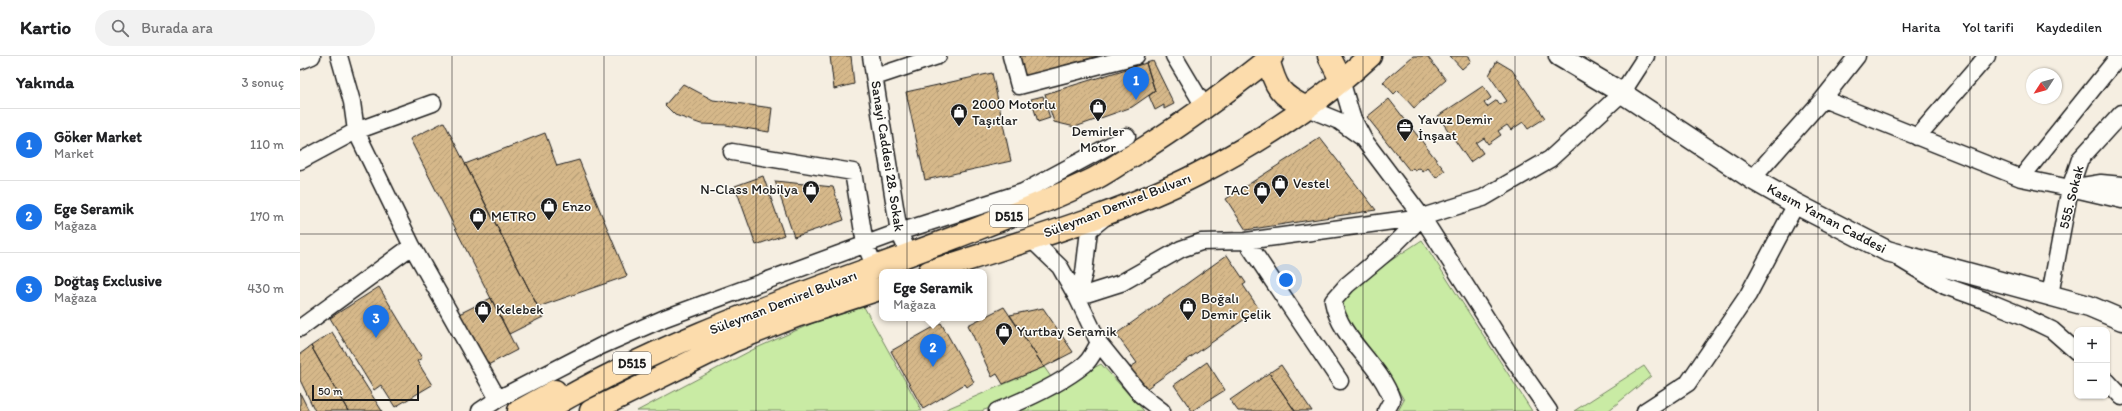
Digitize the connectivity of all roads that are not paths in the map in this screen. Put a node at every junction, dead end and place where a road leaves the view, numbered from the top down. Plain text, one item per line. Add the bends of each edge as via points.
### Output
1 (312, 56) edge
2 (340, 56) edge
3 (871, 56) edge
4 (938, 56) edge
5 (1010, 56) edge
6 (1136, 56) edge
7 (1174, 56) edge
8 (1329, 56) edge
9 (1370, 56) edge
10 (1558, 56) edge
11 (1646, 56) edge
12 (1857, 56) edge
13 (1987, 56) edge
14 (2118, 56) edge
15 (1269, 57) edge
16 (300, 61) edge
17 (875, 77) junction
18 (1341, 80) junction
19 (1622, 93) junction
20 (1823, 99) junction
21 (433, 103) dead end
22 (1205, 108) junction
23 (1307, 108) junction
24 (2122, 113) edge
25 (356, 131) junction
26 (1127, 136) dead end
27 (1917, 137) junction
28 (1364, 140) junction
29 (732, 152) dead end
30 (300, 161) edge
31 (2021, 178) junction
32 (1752, 179) junction
33 (2122, 184) edge
34 (2070, 188) junction
35 (2122, 200) edge
36 (1796, 204) junction
37 (1113, 210) junction
38 (1422, 217) junction
39 (899, 232) junction
40 (1030, 238) junction
41 (1246, 241) junction
42 (865, 244) junction
43 (412, 246) junction
44 (1887, 251) junction
45 (909, 254) junction
46 (875, 267) junction
47 (938, 269) edge
48 (879, 289) edge
49 (2050, 295) junction
50 (1077, 297) junction
51 (2122, 320) edge
52 (300, 328) edge
53 (730, 332) junction
54 (1099, 343) junction
55 (2074, 349) edge
56 (1340, 381) dead end
57 (2110, 384) edge
58 (2122, 397) edge
59 (498, 399) junction
60 (480, 411) edge
61 (519, 411) edge
62 (544, 411) edge
63 (591, 411) edge
64 (612, 411) edge
65 (997, 411) edge
66 (1162, 411) edge
67 (1386, 411) edge
68 (1549, 411) edge
69 (1645, 411) edge

1 - 16 street
2 - 25 street via 352,102
3 - 17 street, Sanayi Caddesi 28. Sokak
4 - 17 street
5 - 6 street via 1019,86
7 - 22 street
8 - 18 highway
9 - 18 highway, Süleyman Demirel Bulvarı / D515
10 - 19 street, Kasım Yaman Caddesi
11 - 19 street
12 - 20 street
13 - 27 street
14 - 31 street
15 - 22 highway, Süleyman Demirel Bulvarı / D515
15 - 23 highway via 1280,91
17 - 39 street, Sanayi Caddesi 28. Sokak
18 - 23 highway, Süleyman Demirel Bulvarı / D515
18 - 28 street via 1352,117
19 - 32 street, Kasım Yaman Caddesi
19 - 38 street via 1550,159 1483,198
20 - 27 street
20 - 32 street
21 - 25 street
22 - 45 highway, Süleyman Demirel Bulvarı / D515 via 1169,134 1092,180 989,225
23 - 28 street via 1339,121
23 - 37 highway, Süleyman Demirel Bulvarı / D515 via 1197,174
24 - 34 street, 555. Sokak via 2080,159
25 - 30 street
25 - 43 street
26 - 39 street via 1023,192
27 - 31 street
28 - 38 street
29 - 42 street via 853,172
31 - 34 street
32 - 36 street, Kasım Yaman Caddesi
33 - 34 street via 2101,183
34 - 35 street
34 - 49 street, 555. Sokak
36 - 44 street, Kasım Yaman Caddesi
36 - 69 street via 1748,295 1688,384
37 - 40 highway, Süleyman Demirel Bulvarı / D515
37 - 50 street via 1089,230 1084,273
38 - 41 street
38 - 67 street via 1390,250 1347,285 1333,301 1335,313 1348,334 1387,385 1392,400
38 - 68 street
39 - 42 street
39 - 45 street, Sanayi Caddesi 28. Sokak
40 - 47 highway, Süleyman Demirel Bulvarı / D515
40 - 50 street via 1060,267
41 - 50 street via 1202,242 1181,249 1121,283
41 - 56 street
42 - 46 street
42 - 59 street via 665,318 601,346
43 - 52 street
43 - 59 street
44 - 49 street, Kasım Yaman Caddesi
44 - 55 street via 1945,286 2008,309 2052,330
45 - 46 highway, Süleyman Demirel Bulvarı / D515
46 - 53 highway, Süleyman Demirel Bulvarı / D515
48 - 53 highway, Süleyman Demirel Bulvarı / D515 via 796,316
49 - 51 street, Kasım Yaman Caddesi via 2089,306
50 - 54 street
53 - 61 highway via 646,345
53 - 62 highway, Süleyman Demirel Bulvarı / D515 via 645,356
53 - 63 highway, Süleyman Demirel Bulvarı / D515
53 - 64 highway via 665,384
54 - 65 street via 1086,363 1065,377
54 - 66 street via 1141,395
57 - 58 street
59 - 60 street

